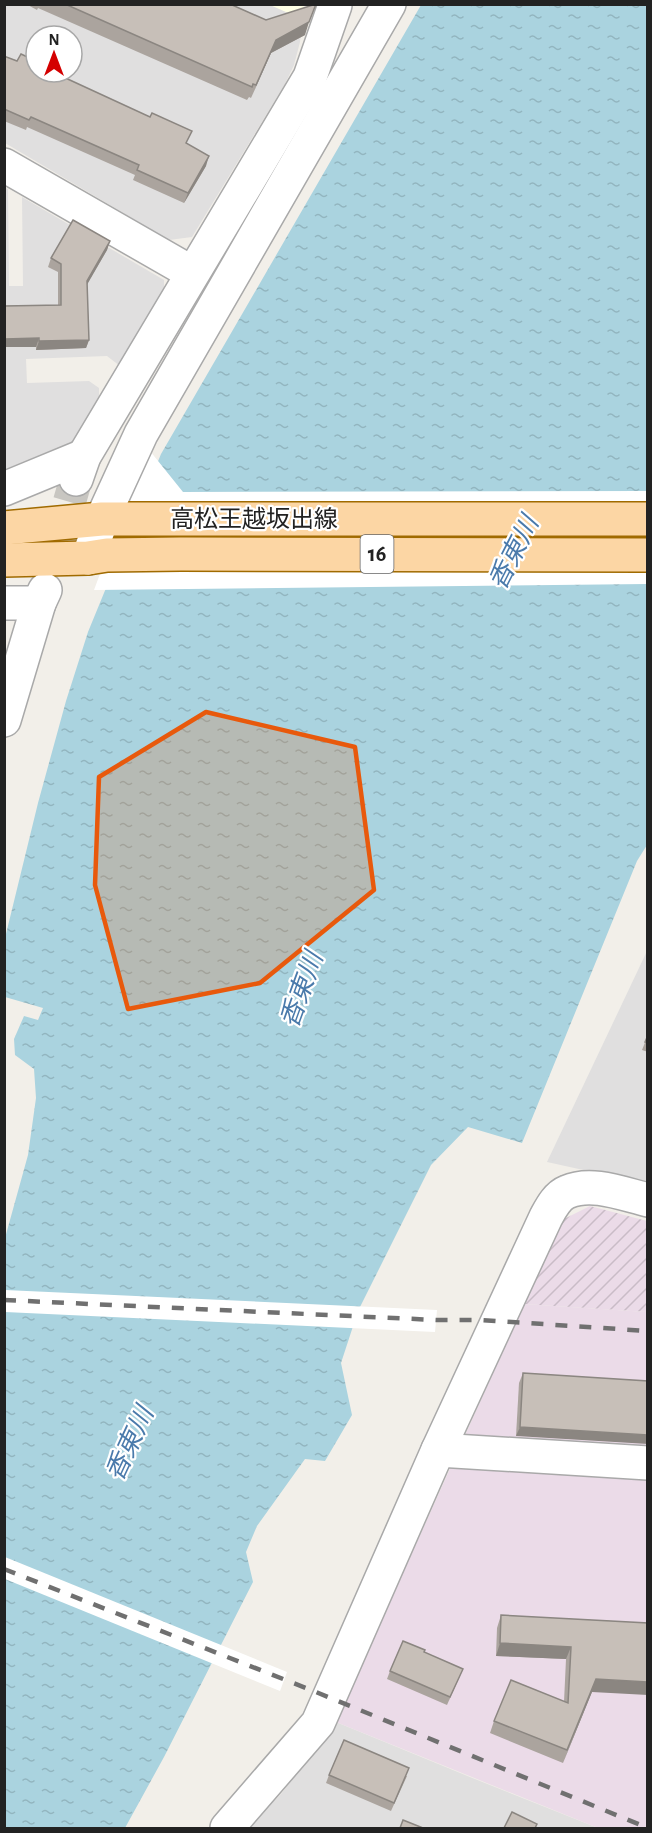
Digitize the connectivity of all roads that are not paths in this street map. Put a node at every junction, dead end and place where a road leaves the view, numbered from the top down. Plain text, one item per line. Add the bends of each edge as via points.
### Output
1 (335, 5) edge
2 (384, 14) edge
3 (4, 165) edge
4 (192, 273) junction
5 (4, 489) edge
6 (648, 519) edge
7 (111, 520) junction
8 (4, 528) edge
9 (648, 555) edge
10 (97, 556) junction
11 (4, 560) edge
12 (4, 603) edge
13 (4, 720) edge
14 (648, 1200) edge
15 (438, 1450) junction
16 (648, 1463) edge
17 (227, 1828) edge

1 - 2 street
1 - 4 street via 310,77
2 - 7 street via 141,434
3 - 4 street
4 - 5 street via 80,467
6 - 7 main road, 高松王越坂出線 / 16
7 - 8 main road, 高松王越坂出線 / 16
7 - 10 street
9 - 10 main road, 高松王越坂出線 / 16
10 - 11 main road, 高松王越坂出線 / 16
12 - 13 street via 42,596
14 - 15 street via 598,1188 566,1192 554,1204
15 - 16 street
15 - 17 street via 318,1723

